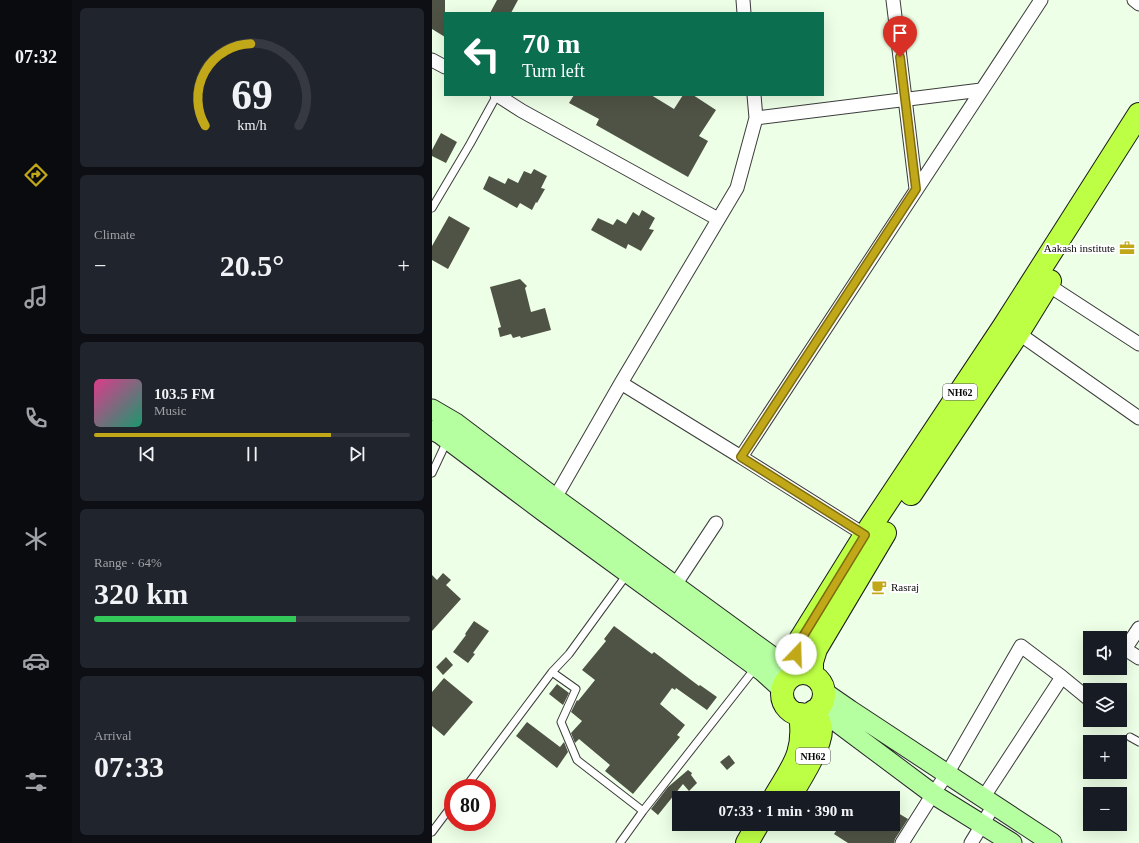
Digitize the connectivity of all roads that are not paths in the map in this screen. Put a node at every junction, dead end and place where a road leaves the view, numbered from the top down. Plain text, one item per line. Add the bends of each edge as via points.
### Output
1 (743, 0) edge
2 (893, 0) edge
3 (1041, 0) edge
4 (1134, 0) edge
5 (1139, 4) edge
6 (744, 12) edge
7 (432, 60) edge
8 (444, 66) edge
9 (981, 90) junction
10 (496, 96) edge
11 (499, 96) edge
12 (754, 96) edge
13 (905, 100) junction
14 (1139, 114) edge
15 (756, 118) junction
16 (1139, 141) edge
17 (916, 189) junction
18 (432, 208) edge
19 (718, 219) junction
20 (1041, 281) junction
21 (1018, 333) junction
22 (1139, 344) edge
23 (621, 383) junction
24 (432, 409) edge
25 (1139, 418) edge
26 (432, 430) edge
27 (452, 432) junction
28 (741, 457) junction
29 (432, 473) edge
30 (555, 498) junction
31 (716, 523) dead end
32 (865, 535) junction
33 (633, 566) junction
34 (675, 585) junction
35 (1139, 628) edge
36 (1139, 658) edge
37 (756, 667) junction
38 (552, 672) junction
39 (1062, 677) junction
40 (805, 693) junction
41 (1083, 694) edge
42 (1130, 737) dead end
43 (1139, 742) edge
44 (947, 774) junction
45 (472, 779) edge
46 (778, 791) edge
47 (793, 791) edge
48 (933, 794) junction
49 (988, 801) junction
50 (643, 811) junction
51 (444, 816) edge
52 (982, 825) junction
53 (754, 831) edge
54 (770, 831) edge
55 (432, 832) edge
56 (620, 843) edge
57 (747, 843) edge
58 (763, 843) edge
59 (902, 843) edge
60 (971, 843) edge
61 (1012, 843) edge
62 (1052, 843) edge

1 - 6 street
2 - 13 street
3 - 9 street
4 - 5 street
7 - 8 street
9 - 13 street
9 - 17 street
10 - 18 lane
11 - 19 street
12 - 15 street
13 - 15 street
13 - 17 street
14 - 20 highway, NH62
15 - 19 street via 737,188
16 - 20 highway, NH62
17 - 28 street
19 - 23 street
20 - 21 highway, NH62
20 - 22 street
20 - 32 highway, NH62 via 1004,326
21 - 25 street
21 - 40 highway, NH62 via 877,544 816,649
23 - 28 street
23 - 30 street
24 - 27 street
26 - 27 street
27 - 29 lane
27 - 30 street
27 - 33 street via 544,512
28 - 32 street
30 - 33 street
31 - 34 street
32 - 40 highway, NH62 via 797,646 796,654
33 - 34 street
33 - 37 street
33 - 38 lane via 569,654
34 - 40 street via 773,657
35 - 36 street via 1125,649
37 - 40 street via 770,678
37 - 50 lane
38 - 45 lane
38 - 50 lane via 576,689 561,722 577,760
39 - 41 street
39 - 44 street via 1021,646
39 - 49 street
40 - 44 street via 845,707
40 - 46 highway, NH62 via 799,752
40 - 47 highway, NH62 via 820,722 821,736
40 - 48 street
42 - 43 lane
44 - 48 street
44 - 49 street
48 - 52 street
48 - 59 street
49 - 52 street
49 - 62 street
50 - 56 lane
51 - 55 lane
52 - 60 street
52 - 61 street
53 - 57 highway
54 - 58 highway

